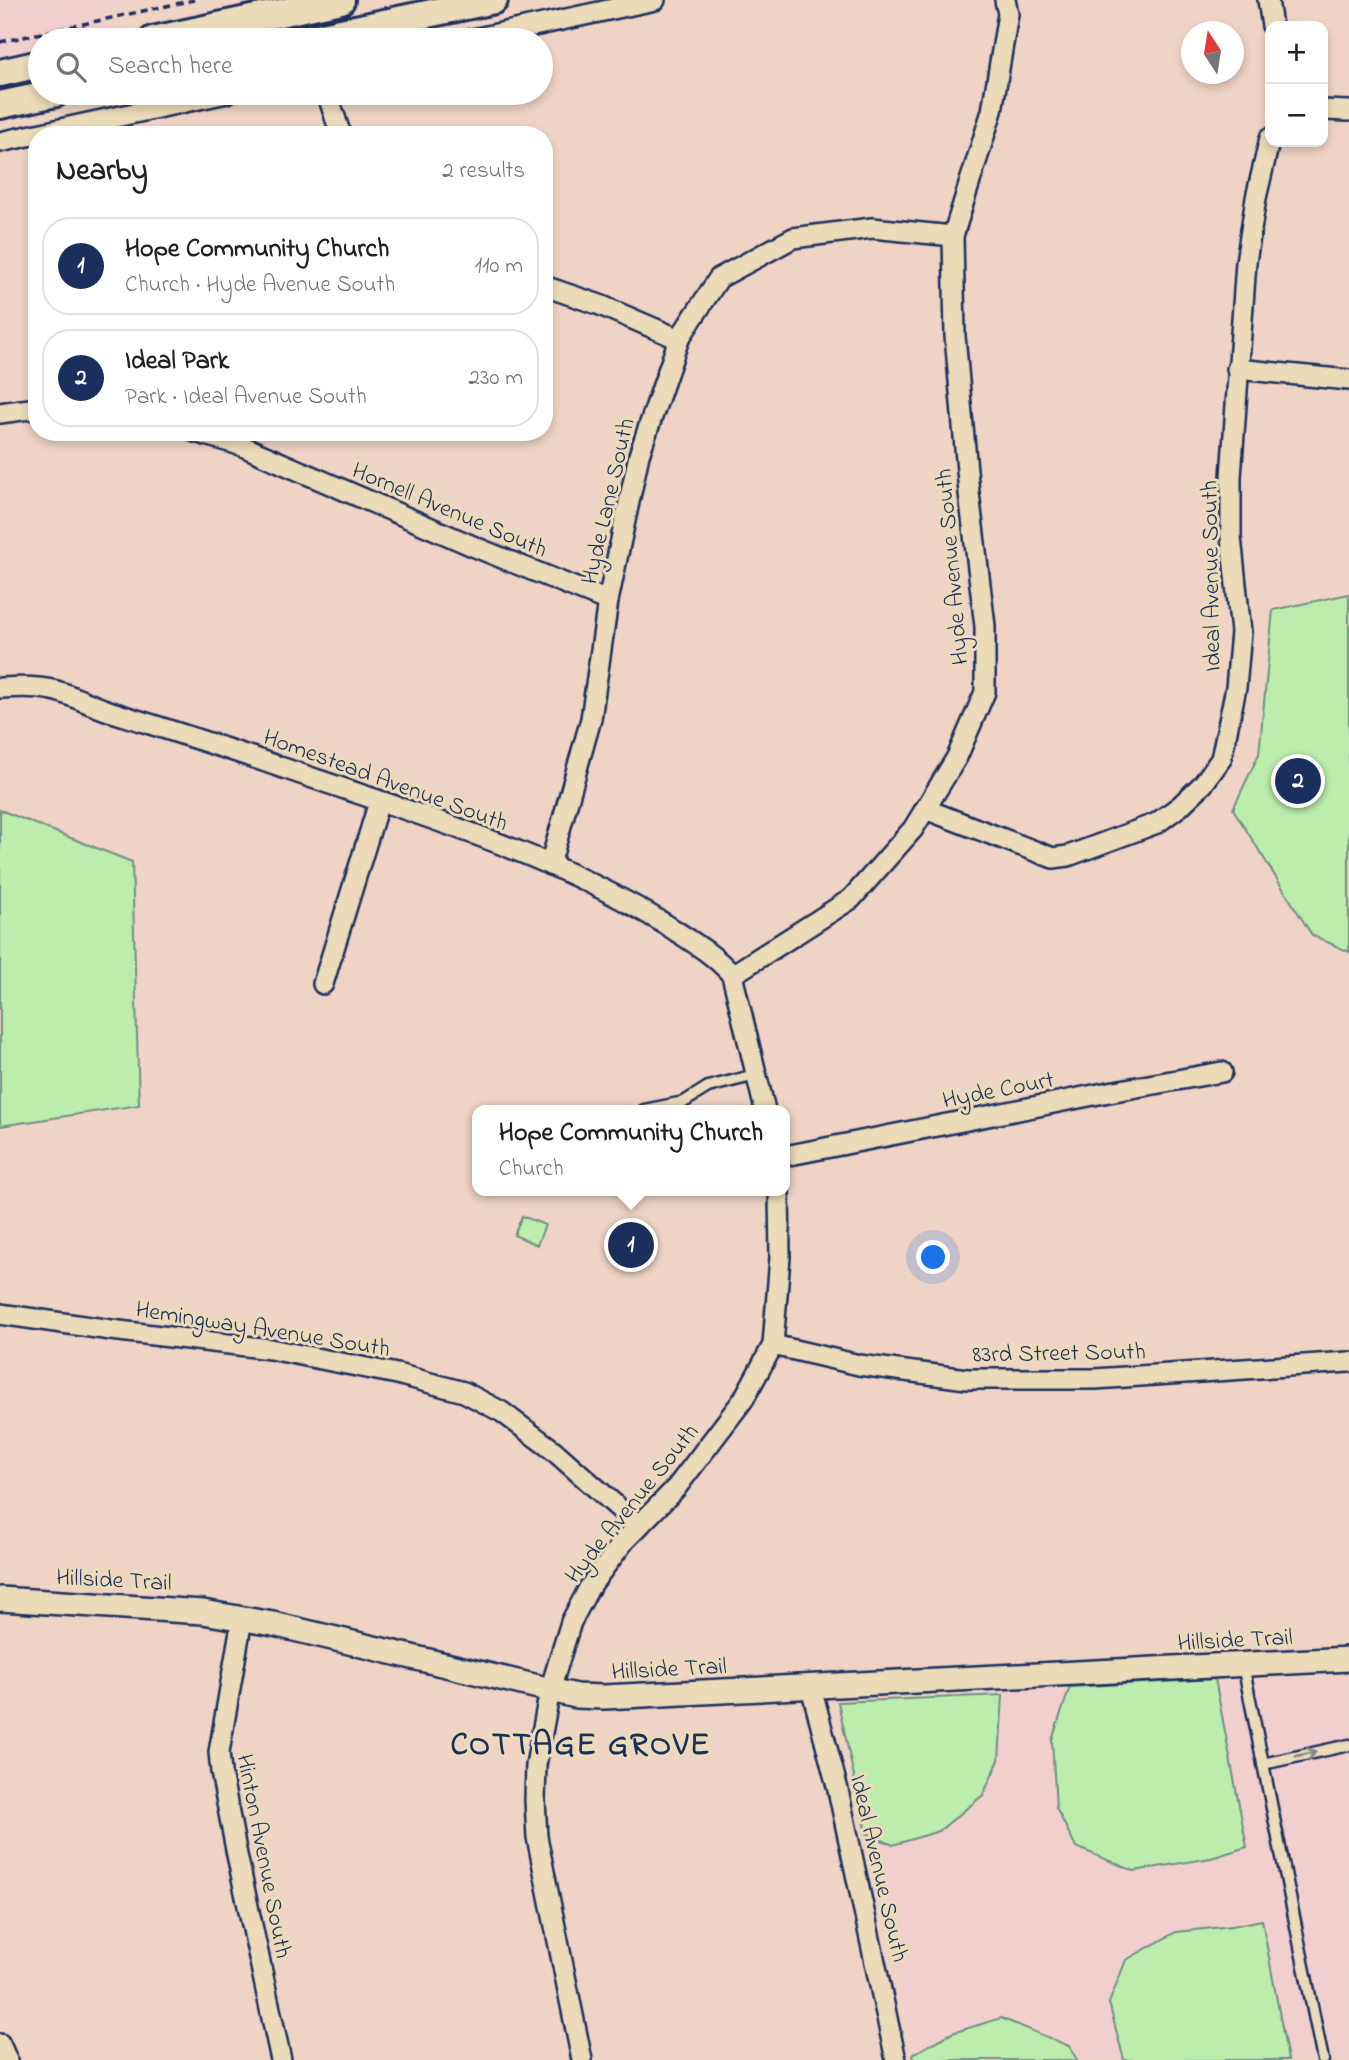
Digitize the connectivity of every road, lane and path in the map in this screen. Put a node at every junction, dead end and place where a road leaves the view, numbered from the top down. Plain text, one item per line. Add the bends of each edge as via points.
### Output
1 (194, 0) edge
2 (341, 0) edge
3 (494, 0) edge
4 (655, 0) edge
5 (1006, 0) edge
6 (1268, 0) edge
7 (293, 5) edge
8 (1271, 21) edge
9 (65, 28) edge
10 (201, 28) edge
11 (306, 28) edge
12 (360, 28) edge
13 (524, 28) edge
14 (28, 36) edge
15 (0, 42) edge
16 (28, 67) edge
17 (0, 73) edge
18 (28, 99) edge
19 (0, 105) edge
20 (171, 105) edge
21 (331, 105) edge
22 (1328, 110) edge
23 (1349, 111) edge
24 (74, 126) edge
25 (338, 126) edge
26 (28, 136) edge
27 (0, 142) edge
28 (1268, 147) edge
29 (953, 236) junction
30 (553, 289) edge
31 (679, 339) junction
32 (1237, 369) junction
33 (1349, 380) edge
34 (28, 409) edge
35 (0, 413) edge
36 (226, 441) edge
37 (608, 601) junction
38 (0, 688) edge
39 (379, 802) junction
40 (925, 809) junction
41 (550, 865) junction
42 (732, 975) junction
43 (323, 984) dead end
44 (1222, 1072) dead end
45 (756, 1075) junction
46 (669, 1105) edge
47 (764, 1105) edge
48 (790, 1155) edge
49 (779, 1196) edge
50 (0, 1314) edge
51 (773, 1345) junction
52 (1349, 1362) edge
53 (639, 1526) junction
54 (0, 1599) edge
55 (242, 1619) junction
56 (1349, 1659) edge
57 (1243, 1664) junction
58 (811, 1687) junction
59 (551, 1690) junction
60 (1349, 1745) edge
61 (1263, 1764) junction
62 (0, 2044) edge
63 (7, 2060) edge
64 (281, 2060) edge
65 (582, 2060) edge
66 (896, 2060) edge
67 (1323, 2060) edge

1 - 9 path
2 - 7 main road
3 - 12 main road
4 - 13 street
5 - 29 street, Hyde Avenue South via 1008,14 992,111
6 - 8 street
7 - 10 main road
7 - 11 street
14 - 15 path
16 - 17 main road
18 - 19 main road
20 - 24 street
21 - 25 street
22 - 23 street
26 - 27 street
28 - 32 street, Ideal Avenue South via 1246,262
29 - 31 street, Hyde Lane South via 873,228 793,238 719,278
29 - 40 street, Hyde Avenue South via 955,336 985,626 985,692 957,757
30 - 31 street
31 - 37 street, Hyde Lane South via 639,455
32 - 33 street
32 - 40 street, Ideal Avenue South via 1231,537 1241,632 1236,688 1221,759 1203,784 1157,823 1068,856 1053,858
34 - 35 street
36 - 37 street, Hornell Avenue South
37 - 41 street, Hyde Lane South via 591,719
38 - 39 street, Homestead Avenue South via 60,692
39 - 41 street, Homestead Avenue South
39 - 43 street
40 - 42 street, Hyde Avenue South via 913,830 851,900
41 - 42 street, Homestead Avenue South via 635,906 688,939
42 - 45 street
44 - 48 street, Hyde Court
45 - 46 lane via 708,1087 684,1102
45 - 47 street
49 - 51 street, Hyde Avenue South
50 - 53 street, Hemingway Avenue South via 270,1349 464,1392 502,1412 553,1450
51 - 52 street, 83rd Street South via 859,1366 967,1379 1095,1379
51 - 53 street, Hyde Avenue South via 743,1400 676,1488
53 - 59 street, Hyde Avenue South via 589,1588 567,1633
54 - 55 street, Hillside Trail via 170,1608
55 - 59 street, Hillside Trail
55 - 64 street, Hinton Avenue South via 219,1752
56 - 57 street, Hillside Trail
57 - 58 street, Hillside Trail
57 - 61 lane
58 - 59 street, Hillside Trail via 604,1697
58 - 66 street, Ideal Avenue South
59 - 65 street, Hyde Avenue South via 536,1765 537,1837
61 -> 60 lane
61 - 67 lane
62 - 63 street

